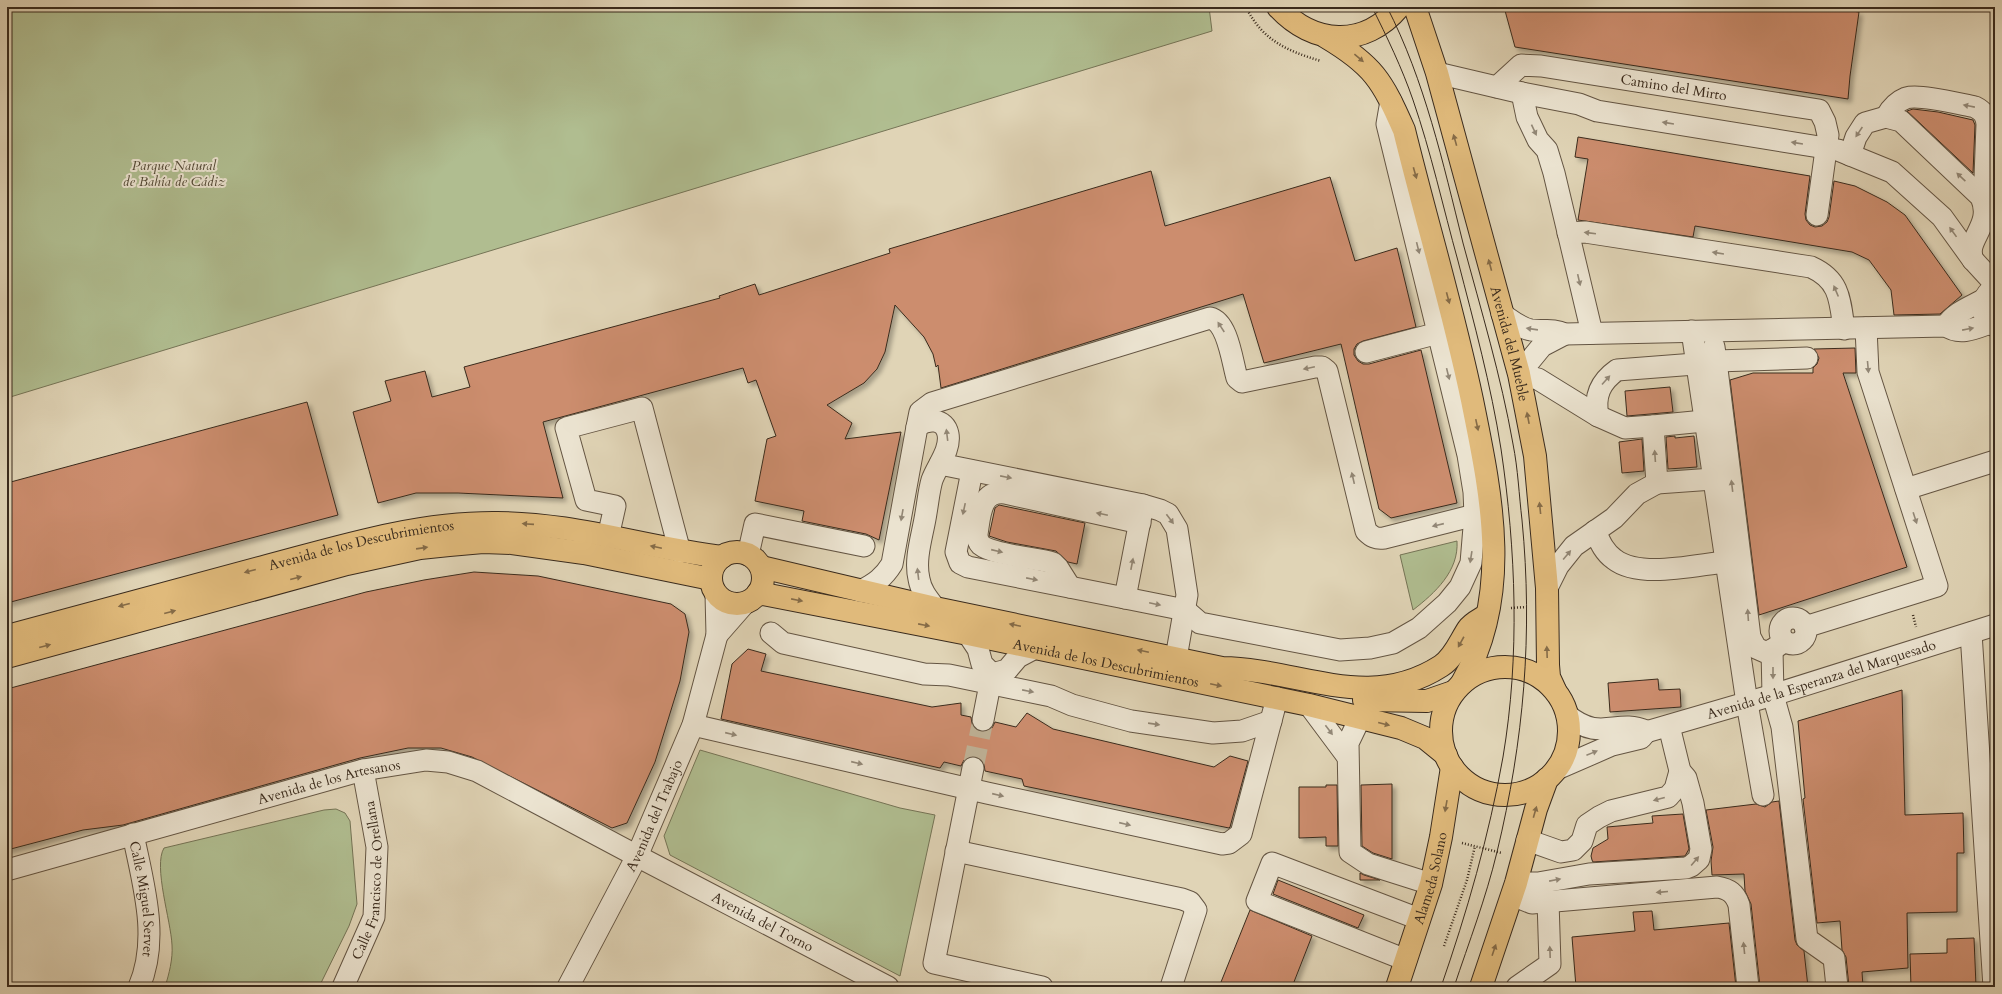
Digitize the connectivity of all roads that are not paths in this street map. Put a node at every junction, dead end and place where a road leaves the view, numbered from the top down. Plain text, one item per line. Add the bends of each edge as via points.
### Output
1 (1278, 7) edge
2 (1399, 7) edge
3 (1415, 7) edge
4 (1326, 37) junction
5 (1437, 73) junction
6 (1497, 87) junction
7 (1522, 93) junction
8 (1886, 117) junction
9 (1826, 148) junction
10 (1850, 155) junction
11 (1984, 204) junction
12 (1817, 215) dead end
13 (1568, 233) junction
14 (1973, 260) junction
15 (1991, 291) edge
16 (1502, 314) junction
17 (1993, 324) edge
18 (1946, 326) junction
19 (1866, 328) junction
20 (1844, 329) junction
21 (1447, 331) junction
22 (1702, 331) junction
23 (1592, 333) junction
24 (1566, 334) junction
25 (1366, 352) dead end
26 (1807, 358) dead end
27 (1716, 361) junction
28 (1695, 364) junction
29 (1519, 374) junction
30 (1598, 416) junction
31 (1704, 421) junction
32 (1653, 426) junction
33 (917, 427) junction
34 (1995, 461) edge
35 (940, 464) junction
36 (972, 471) junction
37 (1713, 479) junction
38 (1657, 483) junction
39 (1906, 489) junction
40 (1142, 514) junction
41 (1475, 515) junction
42 (1595, 531) junction
43 (608, 537) junction
44 (864, 546) dead end
45 (680, 552) junction
46 (722, 557) junction
47 (754, 561) junction
48 (1725, 562) junction
49 (714, 586) junction
50 (1070, 587) junction
51 (1547, 588) junction
52 (860, 591) junction
53 (752, 598) junction
54 (1125, 598) junction
55 (935, 608) junction
56 (1185, 610) junction
57 (1487, 615) junction
58 (1995, 625) edge
59 (772, 633) dead end
60 (1970, 633) junction
61 (968, 634) junction
62 (717, 635) junction
63 (7, 636) edge
64 (1778, 645) junction
65 (1035, 648) junction
66 (7, 657) edge
67 (1176, 658) junction
68 (1222, 668) junction
69 (991, 678) junction
70 (1458, 688) junction
71 (1554, 690) junction
72 (1773, 695) junction
73 (1277, 698) junction
74 (1747, 703) junction
75 (1309, 705) junction
76 (1568, 715) junction
77 (1360, 718) junction
78 (983, 720) tunnel mouth
79 (1271, 721) junction
80 (693, 725) junction
81 (1669, 726) junction
82 (1646, 732) junction
83 (1347, 756) junction
84 (1449, 761) junction
85 (973, 768) tunnel mouth
86 (363, 770) junction
87 (1680, 771) junction
88 (1552, 774) junction
89 (969, 789) junction
90 (1763, 795) dead end
91 (133, 834) junction
92 (1582, 841) junction
93 (1525, 849) junction
94 (956, 851) junction
95 (637, 856) junction
96 (7, 870) edge
97 (1588, 874) junction
98 (1431, 884) junction
99 (1514, 889) junction
100 (1548, 901) junction
101 (1419, 918) junction
102 (1406, 960) junction
103 (139, 987) edge
104 (343, 987) edge
105 (568, 987) edge
106 (888, 987) edge
107 (1042, 987) edge
108 (1171, 987) edge
109 (1397, 987) edge
110 (1481, 987) edge
111 (1517, 987) edge
112 (1748, 987) edge
113 (1837, 987) edge
114 (1994, 987) edge

1 - 4 main road via 1308,31
2 - 4 main road via 1381,25 1364,33 1345,38
3 - 5 main road, Avenida del Mueble
4 -> 21 main road via 1352,52 1380,80 1404,130 1420,225
5 - 6 street
16 -> 5 main road, Avenida del Mueble
6 - 7 street
6 - 9 street, Camino del Mirto via 1521,65 1541,66 1819,110 1828,135
9 -> 7 street via 1597,111 1579,104
7 -> 13 street via 1527,117 1538,140 1547,150
8 -> 10 street via 1865,123 1856,137
11 -> 8 street via 1972,187 1901,121
11 -> 8 street via 1987,124 1980,109 1917,97 1898,102
9 - 10 street
9 - 12 street
14 -> 10 street via 1942,217 1892,172
11 - 14 street via 1984,220 1974,240 1971,255
20 -> 13 street via 1837,291 1831,280 1811,267 1585,232
13 -> 23 street
14 - 15 street
15 - 17 street via 1983,309 1985,317
15 - 18 street via 1950,320
24 -> 16 street via 1555,330 1531,330 1521,327
16 - 29 main road, Avenida del Mueble
18 -> 17 street via 1952,331 1966,331
18 - 19 street
19 - 20 street
19 -> 39 street via 1868,372
20 - 22 street
21 - 25 street
21 -> 41 street via 1474,492
21 -> 57 main road via 1490,498 1493,564
22 - 23 street
22 - 27 street
22 - 28 street
23 - 24 street
24 - 29 street via 1542,346
26 - 27 street
64 -> 27 street via 1762,651 1752,643 1750,637
30 -> 28 street via 1597,395 1601,385 1617,370
28 - 31 street
29 - 30 street via 1538,379
51 -> 29 main road, Avenida del Mueble via 1535,456
30 - 32 street via 1625,428
31 - 32 street
31 - 37 street
38 -> 32 street
35 -> 33 street via 948,439 943,424 927,420
41 -> 33 street via 1384,538 1369,535 1327,371 1322,367 1315,367 1242,382 1237,378 1222,326 1210,318 932,403 920,412
33 -> 52 street via 892,564 884,576
34 - 39 street
35 - 36 street
55 -> 35 street via 925,596 917,564 932,479
36 -> 40 street
36 -> 50 street via 956,552 960,563 968,567
37 - 38 street
37 - 48 street
38 - 42 street via 1637,494 1614,518
39 -> 64 street via 1937,586 1805,627 1797,619 1785,620 1781,624
40 -> 50 street via 1005,493 989,496 982,505 977,534 981,545 1053,563
54 -> 40 street
40 -> 56 street via 1160,510 1168,514 1176,529 1187,595
41 -> 56 street via 1471,563 1460,587 1447,603 1419,628 1394,643 1340,650 1200,623
42 - 48 street via 1602,547 1614,560 1629,568 1646,571
51 -> 42 street via 1558,566 1574,546
45 -> 43 main road, Avenida de los Descubrimientos
43 - 45 street via 615,506 586,500 566,428 642,408
43 -> 63 main road, Avenida de los Descubrimientos via 529,524 435,526 369,538
44 - 47 street via 755,524
45 - 46 main road, Avenida de los Descubrimientos
46 - 47 main road via 730,553 739,553
46 - 49 main road via 716,564
47 - 52 main road, Avenida de los Descubrimientos
47 - 53 main road via 763,576 762,585
48 - 74 street
49 - 53 main road via 729,603 737,604
49 - 62 street
66 -> 49 main road, Avenida de los Descubrimientos via 347,564 449,544 512,543 584,553
50 - 54 street
71 -> 51 main road, Avenida del Mueble via 1548,665
52 - 55 main road, Avenida de los Descubrimientos
53 -> 61 main road, Avenida de los Descubrimientos
53 - 62 street
54 -> 56 street
67 -> 55 main road, Avenida de los Descubrimientos
56 - 67 street
57 -> 68 main road, Avenida de los Descubrimientos via 1469,628 1456,651 1444,665 1422,678 1395,686 1366,689 1247,668
57 - 70 main road via 1475,660
58 - 60 street, Avenida de la Esperanza del Marquesado
59 - 69 street via 783,643 924,674
60 - 72 street, Avenida de la Esperanza del Marquesado
60 - 114 street
61 - 65 main road, Avenida de los Descubrimientos
61 - 69 street
62 - 80 street, Avenida del Trabajo
64 -> 72 street
65 - 69 street via 1018,657 1007,670
65 -> 73 main road, Avenida de los Descubrimientos
67 - 68 main road, Avenida de los Descubrimientos
68 - 70 main road, Avenida de los Descubrimientos via 1244,678 1356,700 1428,701
69 - 78 street
69 -> 79 street via 1052,696 1072,705 1131,721 1213,733 1242,731
70 - 71 main road via 1473,675 1485,670 1512,667 1537,675
70 - 84 main road via 1446,704 1442,716 1441,730
71 - 76 main road
72 - 74 street, Avenida de la Esperanza del Marquesado
72 - 113 street via 1782,727 1808,939 1834,958
73 - 75 main road, Avenida de los Descubrimientos
73 - 79 street
74 - 81 street, Avenida de la Esperanza del Marquesado
74 - 90 street
75 - 77 main road, Avenida de los Descubrimientos
75 -> 83 street
76 - 82 street via 1577,723 1589,728 1602,730 1636,727
76 - 88 main road via 1568,743 1564,757
77 - 83 street via 1348,743
77 -> 84 main road, Avenida de los Descubrimientos via 1401,728 1425,738
89 -> 79 street via 1215,844 1229,843 1241,834
80 -> 89 street
80 - 95 street, Avenida del Trabajo
81 - 82 street, Avenida de la Esperanza del Marquesado
81 - 87 street
88 -> 82 street via 1612,745 1641,738
83 - 98 street via 1350,852 1368,864
84 - 88 main road via 1471,785 1496,794 1510,795 1523,792 1536,787
84 -> 98 main road, Alameda Solano via 1441,837
85 - 89 street
86 - 91 street, Avenida de los Artesanos
86 - 95 street, Avenida de los Artesanos via 426,760 448,762 477,771
86 - 104 street, Calle Francisco de Orellana via 377,847 374,917
87 -> 92 street via 1675,789 1668,797 1611,811 1599,817 1587,825
97 -> 87 street via 1686,868 1696,863 1701,849 1695,811 1686,778
93 -> 88 main road via 1536,809
89 - 94 street
91 - 96 street, Avenida de los Artesanos
91 - 103 street, Calle Miguel Servet via 147,909 150,942
92 - 93 street via 1573,850 1561,852
92 - 97 street
93 - 99 main road
94 - 107 street via 934,963
94 - 108 street via 1190,902 1196,910
95 - 105 street, Avenida del Trabajo
95 - 106 street, Avenida del Torno
99 -> 97 street
98 - 101 main road, Alameda Solano
99 - 100 street via 1532,903
110 -> 99 main road
111 -> 100 street via 1550,964
112 -> 100 street via 1739,905 1729,890 1717,887
101 - 102 main road, Alameda Solano
101 - 102 street via 1272,863 1257,901
102 - 109 main road, Alameda Solano

